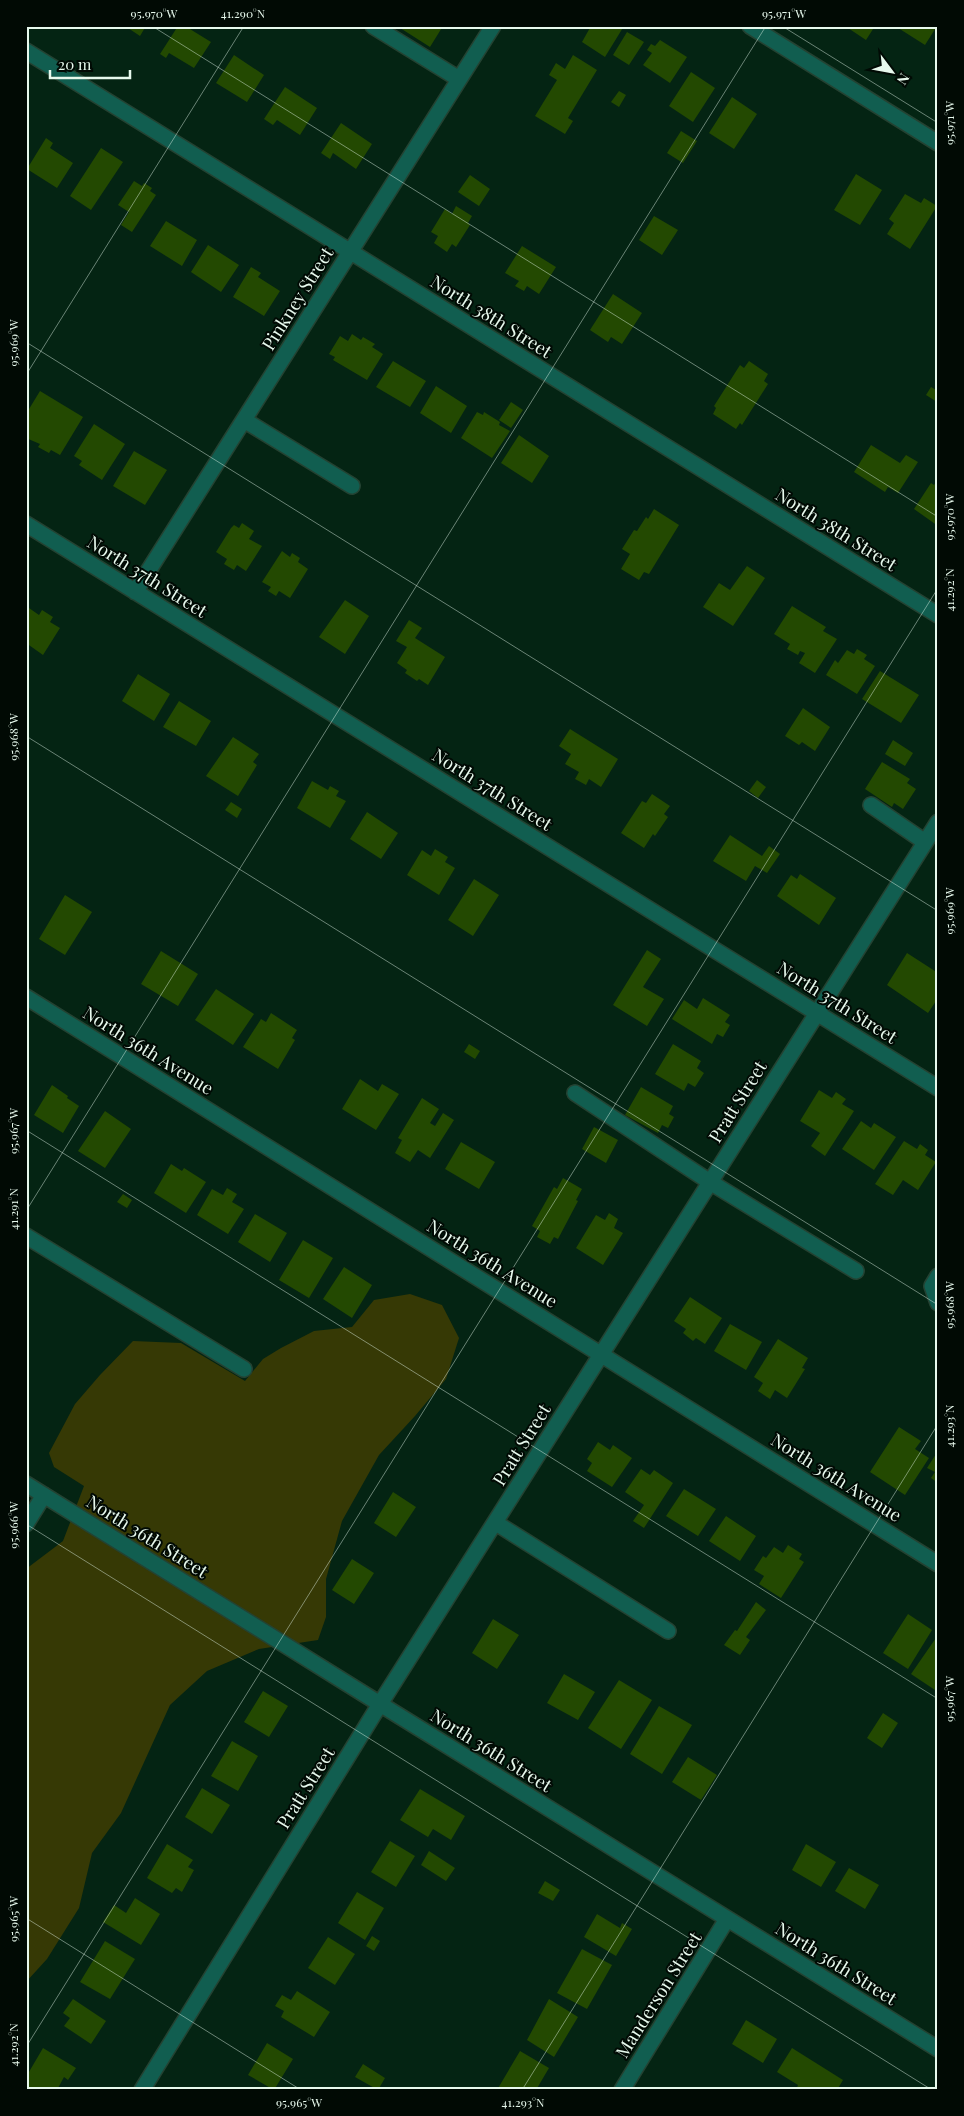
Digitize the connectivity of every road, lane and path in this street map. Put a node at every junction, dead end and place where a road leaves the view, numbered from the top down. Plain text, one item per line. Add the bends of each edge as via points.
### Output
1 (373, 26) edge
2 (493, 26) edge
3 (750, 26) edge
4 (26, 50) edge
5 (459, 79) junction
6 (938, 143) edge
7 (350, 252) junction
8 (244, 420) junction
9 (352, 486) dead end
10 (26, 524) edge
11 (135, 592) junction
12 (938, 615) edge
13 (871, 805) dead end
14 (938, 822) edge
15 (926, 842) junction
16 (26, 997) edge
17 (817, 1013) junction
18 (938, 1088) edge
19 (575, 1093) dead end
20 (710, 1182) junction
21 (26, 1236) edge
22 (856, 1270) dead end
23 (938, 1276) edge
24 (938, 1303) edge
25 (601, 1354) junction
26 (244, 1369) dead end
27 (26, 1484) edge
28 (44, 1495) junction
29 (496, 1523) junction
30 (26, 1524) edge
31 (938, 1564) edge
32 (668, 1631) dead end
33 (380, 1704) junction
34 (728, 1920) junction
35 (938, 2048) edge
36 (142, 2090) edge
37 (622, 2090) edge

1 - 5 street
2 - 5 street, Pinkney Street
3 - 6 street
4 - 7 street, North 38th Street
5 - 7 street, Pinkney Street
7 - 8 street, Pinkney Street
7 - 12 street, North 38th Street
8 - 9 street
8 - 11 street, Pinkney Street
10 - 11 street, North 37th Street
11 - 17 street, North 37th Street
13 - 15 street
14 - 15 street, Pratt Street
15 - 17 street, Pratt Street
16 - 25 street, North 36th Avenue
17 - 18 street, North 37th Street
17 - 20 street, Pratt Street
19 - 20 street
20 - 22 street
20 - 25 street, Pratt Street
21 - 26 street
23 - 24 street via 932,1286
25 - 29 street, Pratt Street
25 - 31 street, North 36th Avenue
27 - 28 street, North 36th Street
28 - 30 street
28 - 33 street, North 36th Street
29 - 32 street
29 - 33 street, Pratt Street
33 - 34 street, North 36th Street
33 - 36 street, Pratt Street
34 - 35 street, North 36th Street
34 - 37 street, Manderson Street

